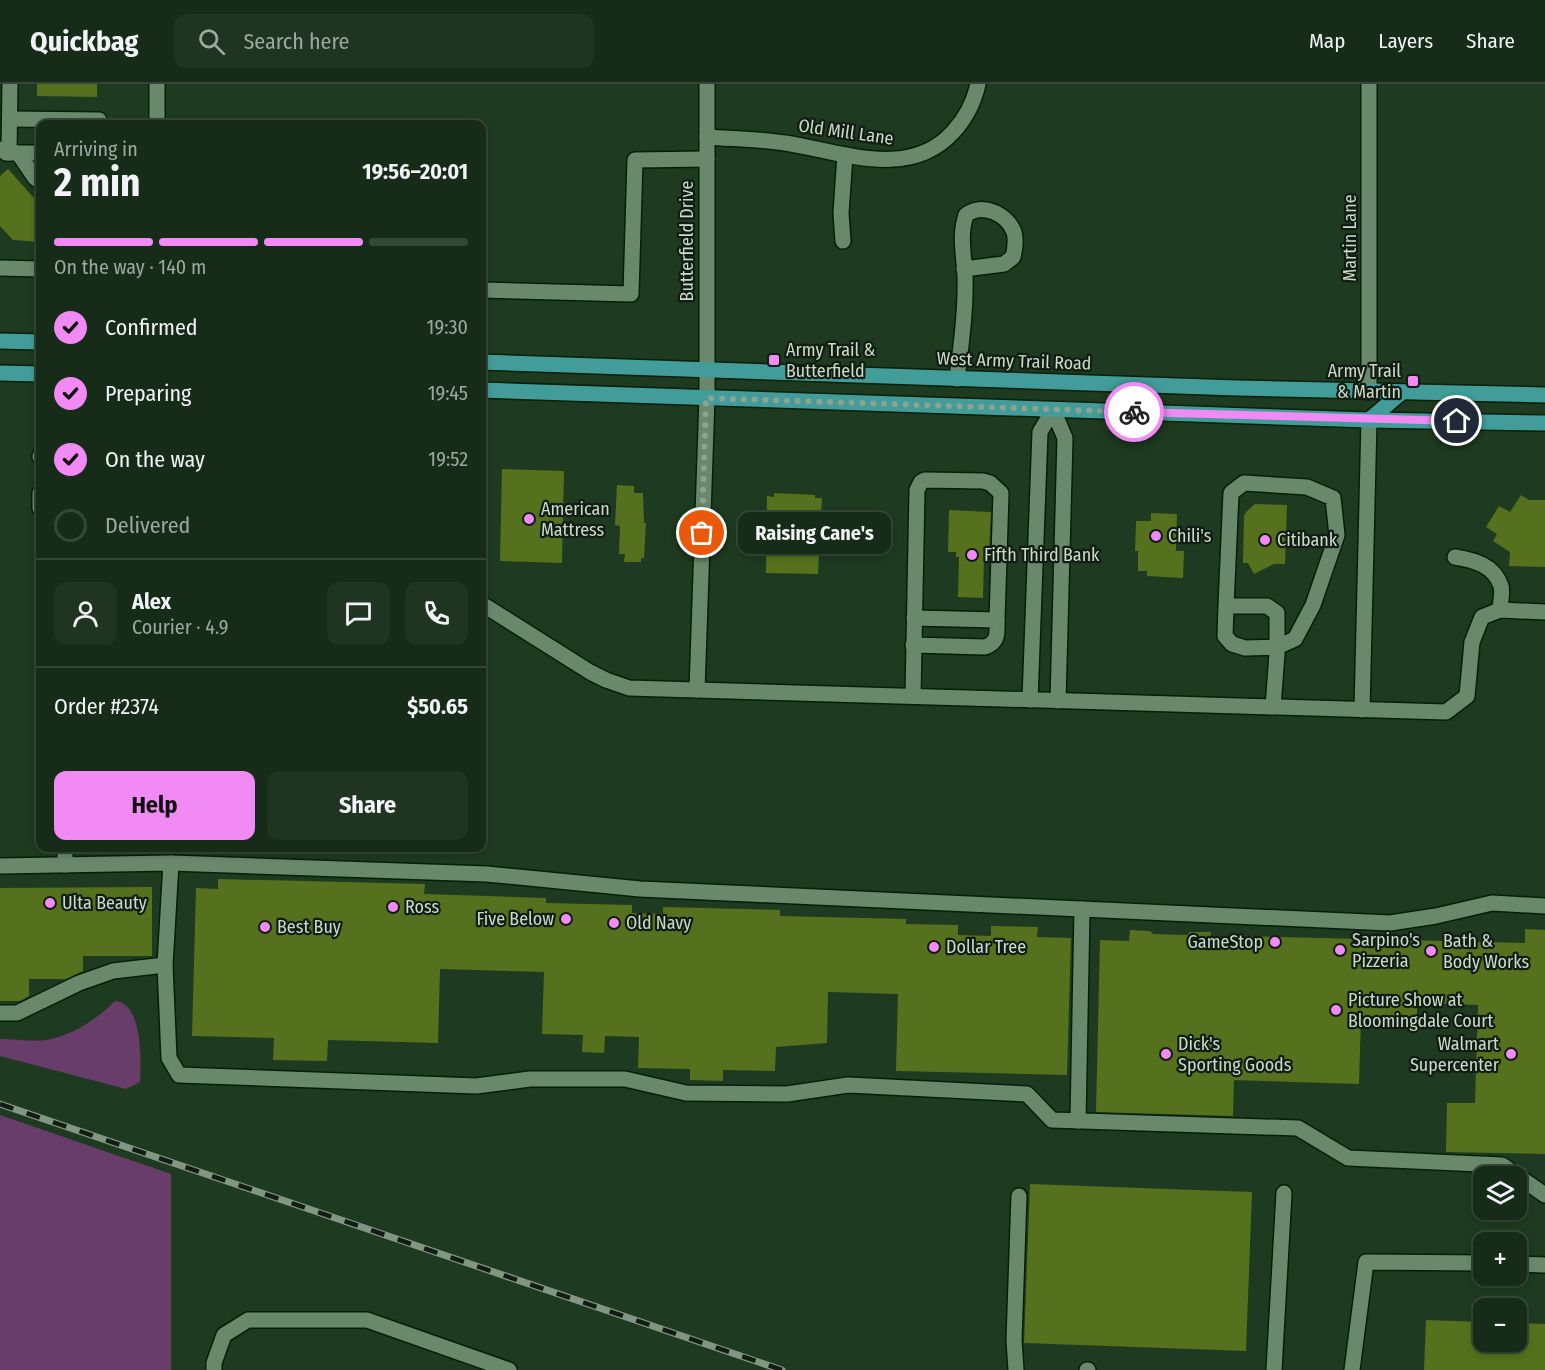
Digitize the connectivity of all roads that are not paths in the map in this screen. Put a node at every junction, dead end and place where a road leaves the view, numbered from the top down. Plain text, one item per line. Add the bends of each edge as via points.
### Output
1 (10, 84) edge
2 (157, 84) edge
3 (707, 84) edge
4 (978, 84) edge
5 (1369, 84) edge
6 (10, 119) junction
7 (99, 120) dead end
8 (157, 120) edge
9 (707, 137) junction
10 (6, 151) edge
11 (36, 153) edge
12 (845, 154) junction
13 (707, 159) junction
14 (36, 179) edge
15 (843, 241) dead end
16 (0, 268) edge
17 (36, 269) edge
18 (964, 269) junction
19 (486, 290) edge
20 (0, 341) edge
21 (36, 342) edge
22 (486, 362) edge
23 (707, 371) junction
24 (0, 373) edge
25 (36, 374) edge
26 (957, 379) junction
27 (1055, 382) junction
28 (486, 390) edge
29 (1369, 392) junction
30 (1401, 393) junction
31 (1545, 395) edge
32 (706, 398) junction
33 (1053, 410) junction
34 (1369, 420) junction
35 (1545, 423) edge
36 (1455, 557) dead end
37 (486, 606) edge
38 (1226, 606) junction
39 (1500, 610) junction
40 (1545, 612) edge
41 (914, 618) junction
42 (997, 620) junction
43 (913, 645) junction
44 (1277, 647) junction
45 (697, 690) junction
46 (913, 696) junction
47 (1030, 700) junction
48 (1058, 701) junction
49 (1273, 707) junction
50 (1362, 710) junction
51 (65, 852) edge
52 (136, 852) edge
53 (171, 863) junction
54 (136, 864) junction
55 (65, 865) junction
56 (0, 866) edge
57 (1545, 906) edge
58 (1082, 909) junction
59 (165, 965) junction
60 (0, 1013) edge
61 (1078, 1121) junction
62 (1284, 1193) dead end
63 (1545, 1195) edge
64 (1019, 1196) dead end
65 (1473, 1263) edge
66 (1527, 1264) edge
67 (1545, 1265) edge
68 (214, 1370) edge
69 (510, 1370) edge
70 (1016, 1370) edge
71 (1274, 1370) edge
72 (1352, 1370) edge

1 - 6 street
2 - 8 street
3 - 9 street, Butterfield Drive
4 - 12 street, Old Mill Lane via 965,118 937,146 906,159
5 - 29 street, Martin Lane
6 - 7 street
6 - 10 street
9 - 12 street, Old Mill Lane via 784,143
9 - 13 street, Butterfield Drive
10 - 11 street
10 - 14 street
12 - 15 street
13 - 19 street via 635,160 631,294
13 - 23 street, Butterfield Drive
16 - 17 street
18 - 18 street via 962,237 966,215 977,209 988,210 1009,222 1015,234 1013,257 1004,264
18 - 26 street
20 - 21 main road
22 - 23 main road, West Army Trail Road
23 - 26 main road, West Army Trail Road
23 - 32 street, Butterfield Drive
24 - 25 main road
26 - 27 main road, West Army Trail Road
27 - 29 main road, West Army Trail Road
27 - 33 main road
28 - 32 main road
29 - 30 main road, West Army Trail Road
30 - 31 main road, West Army Trail Road
30 - 34 main road
32 - 33 main road
32 - 45 street, Butterfield Drive
33 - 34 main road
33 - 47 street via 1040,432
33 - 48 street via 1065,438
34 - 35 main road
34 - 50 street
36 - 39 street via 1474,560 1493,572 1502,588
37 - 45 street via 606,680 629,688
38 - 44 street via 1225,636 1232,644 1245,648
38 - 44 street via 1267,606 1277,613
38 - 44 street via 1231,493 1244,483 1307,487 1333,498 1337,535 1313,605 1295,639
39 - 40 street
39 - 50 street via 1482,617 1472,642 1467,696 1453,707 1446,712
41 - 42 street
41 - 42 street via 917,490 921,482 983,481 1000,493 1002,505
41 - 43 street
42 - 43 street via 997,639 985,647
43 - 46 street
44 - 49 street
45 - 46 street
46 - 47 street
47 - 48 street
48 - 49 street
49 - 50 street
51 - 55 street
52 - 54 street
53 - 54 street
53 - 58 street via 487,874 640,889
53 - 59 street
54 - 55 street
55 - 56 street
57 - 58 street via 1492,903 1390,923
58 - 61 street
59 - 60 street via 113,971 16,1014
59 - 61 street via 169,1058 179,1075 476,1086 530,1079 625,1079 686,1093 787,1094 848,1085 1027,1094 1052,1120
61 - 63 street via 1298,1128 1348,1158 1502,1165
62 - 71 street
64 - 70 street
65 - 72 street via 1366,1262
66 - 67 street
68 - 69 street via 224,1335 248,1320 367,1320

